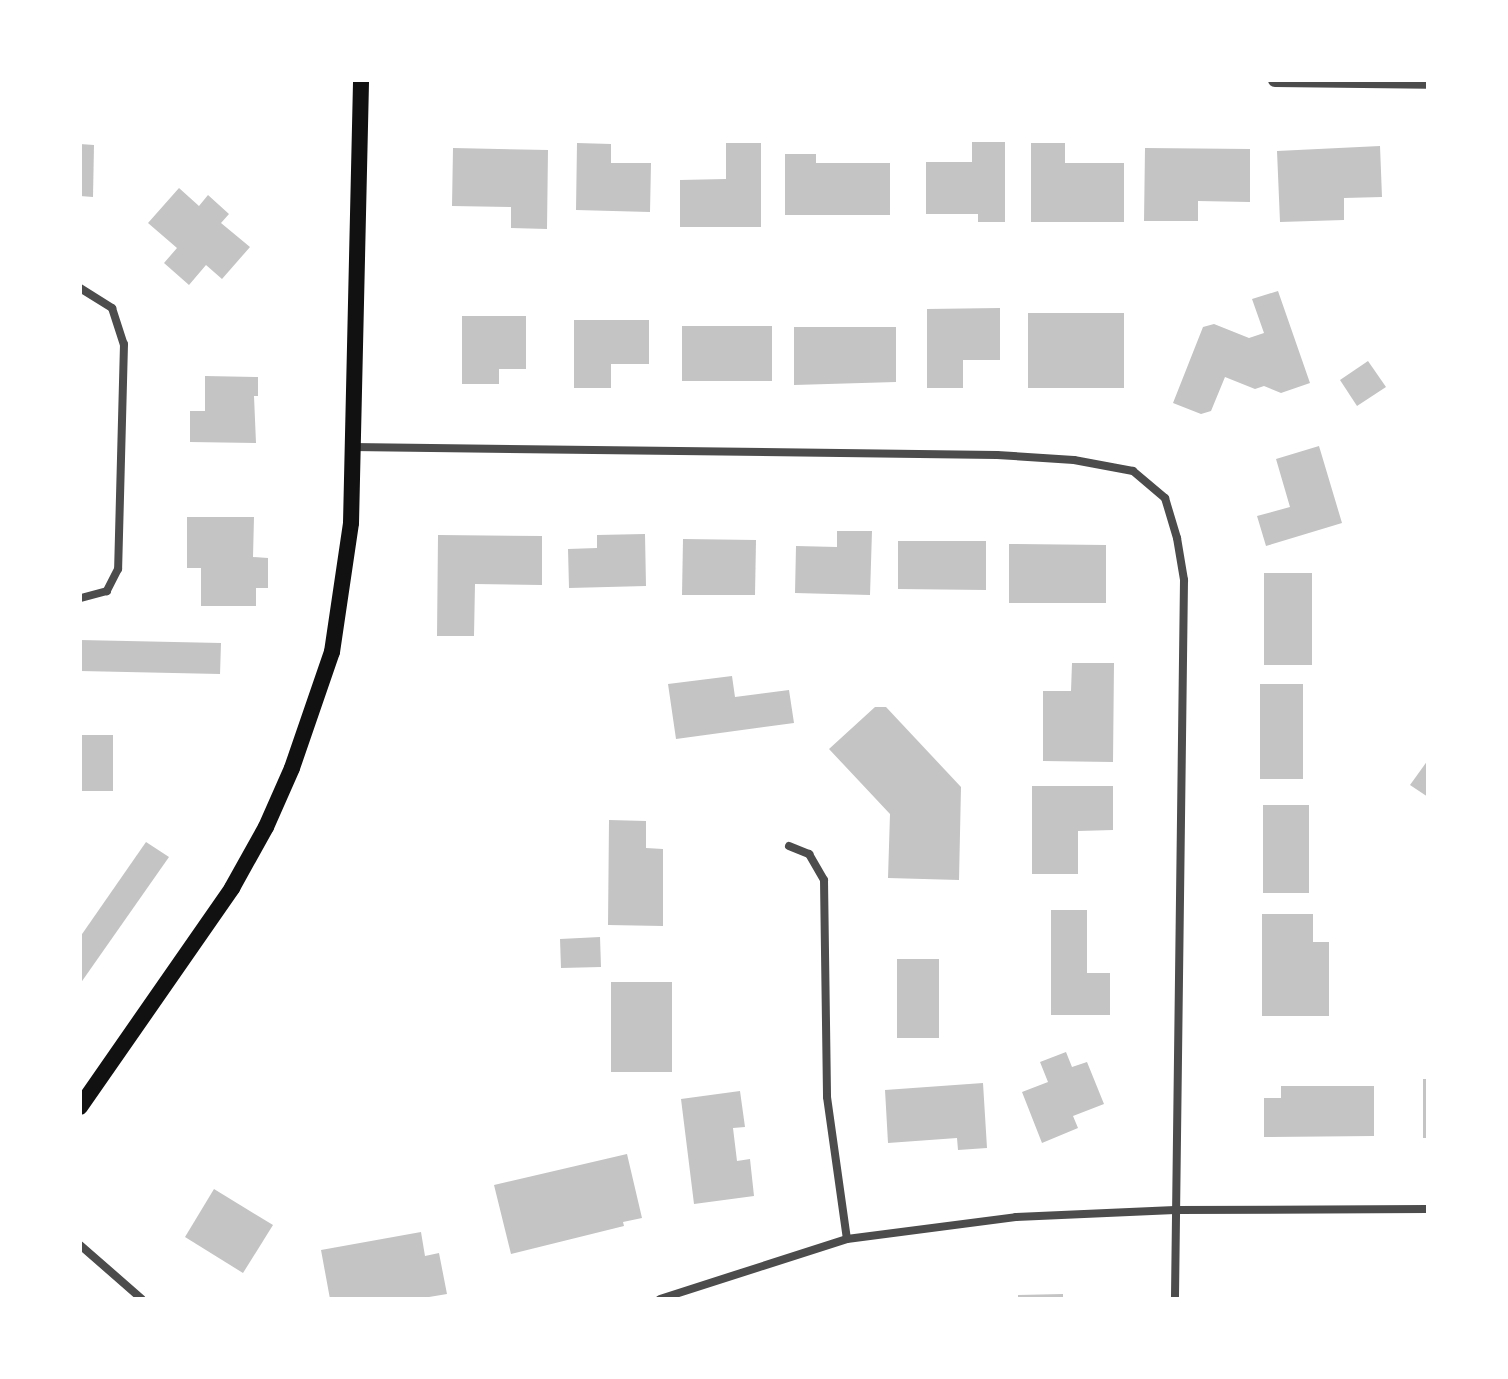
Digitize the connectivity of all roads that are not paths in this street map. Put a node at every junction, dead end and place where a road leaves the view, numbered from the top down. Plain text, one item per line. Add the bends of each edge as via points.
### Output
1 (361, 80) edge
2 (1275, 80) edge
3 (1428, 82) edge
4 (80, 288) edge
5 (352, 447) junction
6 (80, 598) edge
7 (789, 846) dead end
8 (80, 1107) edge
9 (1428, 1209) edge
10 (1175, 1210) junction
11 (847, 1239) junction
12 (80, 1245) edge
13 (142, 1299) edge
14 (660, 1299) edge
15 (1175, 1299) edge

1 - 5 main road
2 - 3 street
4 - 6 street via 112,308 124,344 118,569 107,591
5 - 8 main road via 351,523 332,652 292,768 232,888
5 - 10 street via 997,455 1074,460 1133,471 1165,498 1184,580
7 - 11 street via 809,854 824,880 827,1097
9 - 10 street
10 - 11 street via 1016,1217
10 - 15 street
11 - 14 street
12 - 13 street

